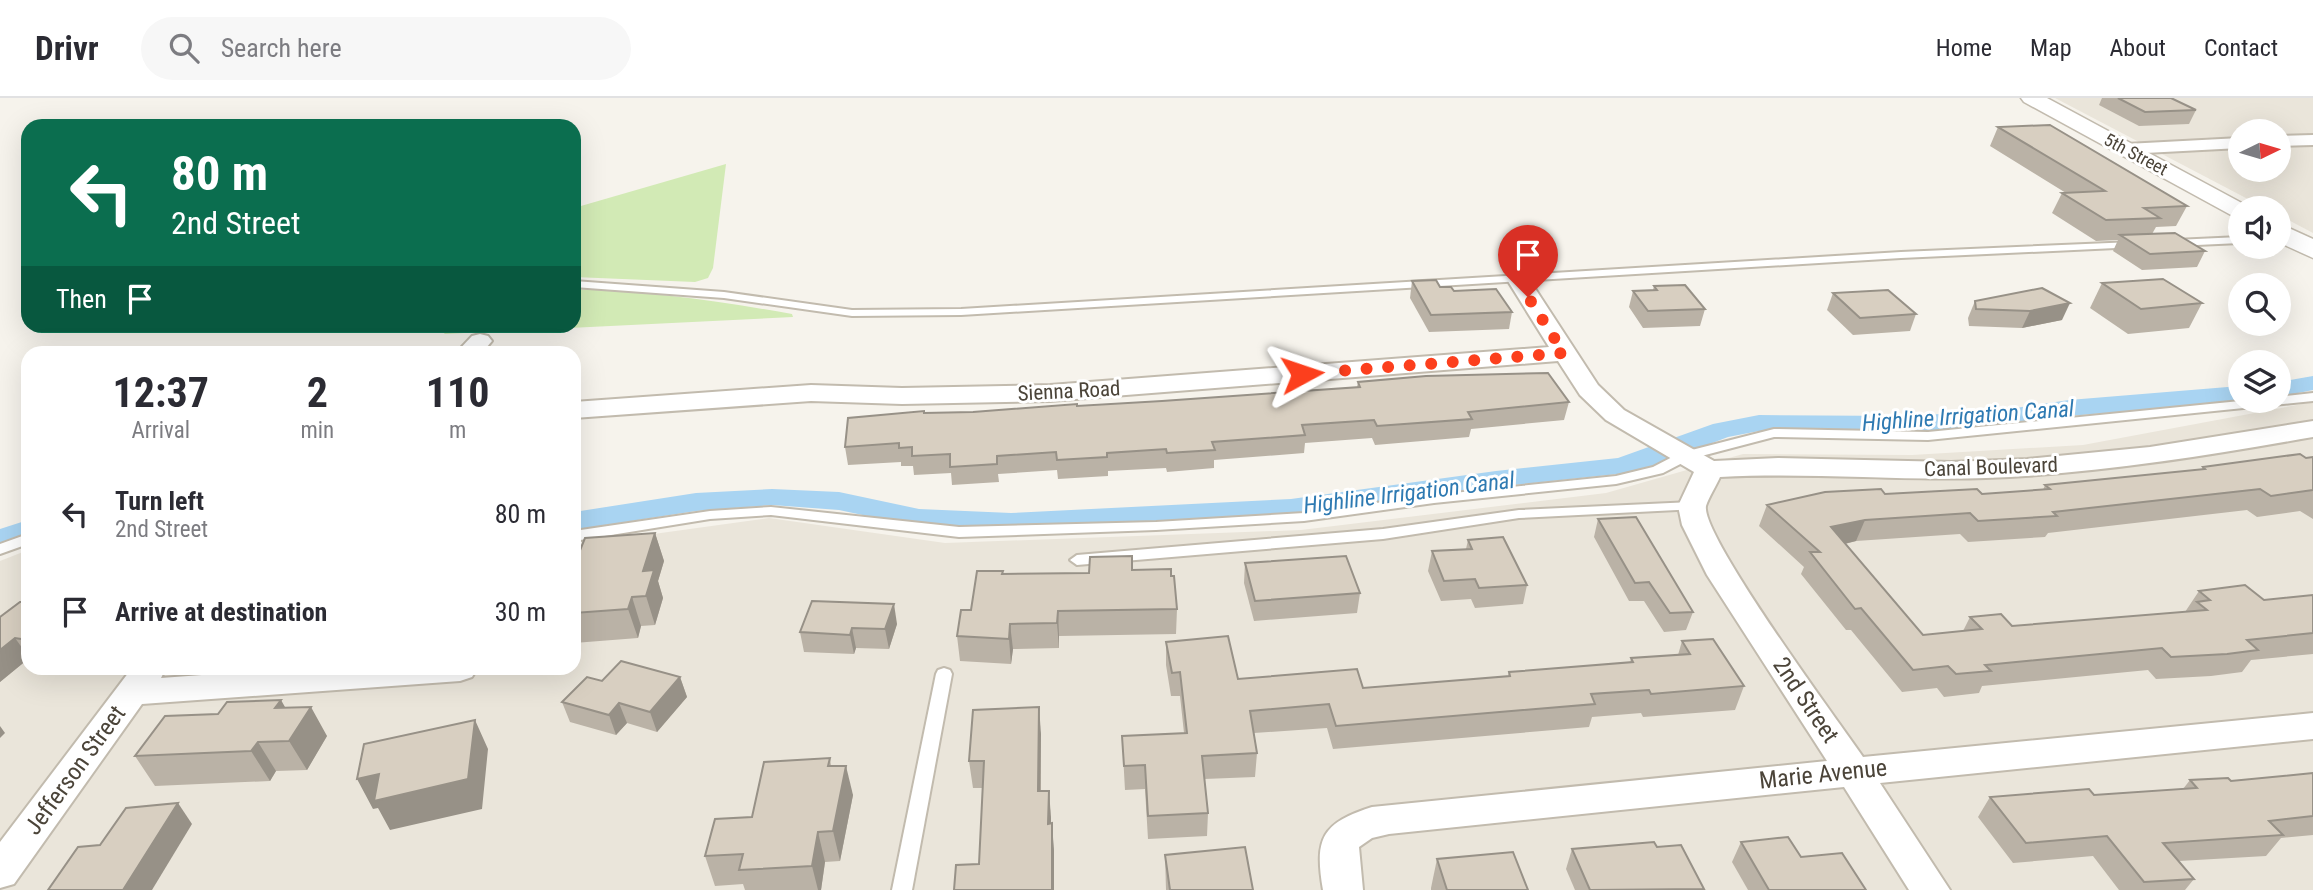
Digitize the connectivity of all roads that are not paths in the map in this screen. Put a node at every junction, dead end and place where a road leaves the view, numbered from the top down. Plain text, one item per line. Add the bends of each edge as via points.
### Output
1 (2031, 98) edge
2 (2313, 140) edge
3 (2291, 141) edge
4 (2228, 144) edge
5 (2126, 149) junction
6 (2228, 204) edge
7 (2228, 241) edge
8 (2145, 244) edge
9 (2159, 244) edge
10 (1517, 278) junction
11 (581, 285) edge
12 (1564, 353) junction
13 (2313, 397) edge
14 (581, 409) edge
15 (2313, 429) edge
16 (1684, 455) junction
17 (1709, 469) junction
18 (1692, 506) junction
19 (581, 535) edge
20 (21, 542) edge
21 (0, 549) edge
22 (1077, 560) dead end
23 (944, 674) dead end
24 (286, 675) edge
25 (141, 680) edge
26 (2313, 726) edge
27 (1853, 770) junction
28 (0, 872) edge
29 (902, 890) edge
30 (1343, 890) edge
31 (1930, 890) edge

1 - 5 street, 5th Street
2 - 3 street
4 - 5 street
5 - 6 street, 5th Street
7 - 9 lane
8 - 10 lane
10 - 11 lane via 961,312 852,313 724,295
10 - 12 street
12 - 14 street, Sienna Road via 1050,393 811,393
12 - 16 street via 1589,390 1615,415
13 - 16 lane via 1928,436 1774,433
15 - 17 street, Canal Boulevard via 2141,457 2043,466 1948,471
16 - 17 street
16 - 19 lane via 1658,470 1616,480 1304,517 959,532 755,511
17 - 18 street
18 - 22 lane via 1519,514 1383,534
18 - 27 street, 2nd Street via 1692,517 1716,562
20 - 21 lane
23 - 29 lane
24 - 25 street
25 - 28 street, Jefferson Street
26 - 27 street, Marie Avenue
27 - 30 street, Marie Avenue via 1389,819 1356,827 1340,842 1336,853
27 - 31 street, 2nd Street

